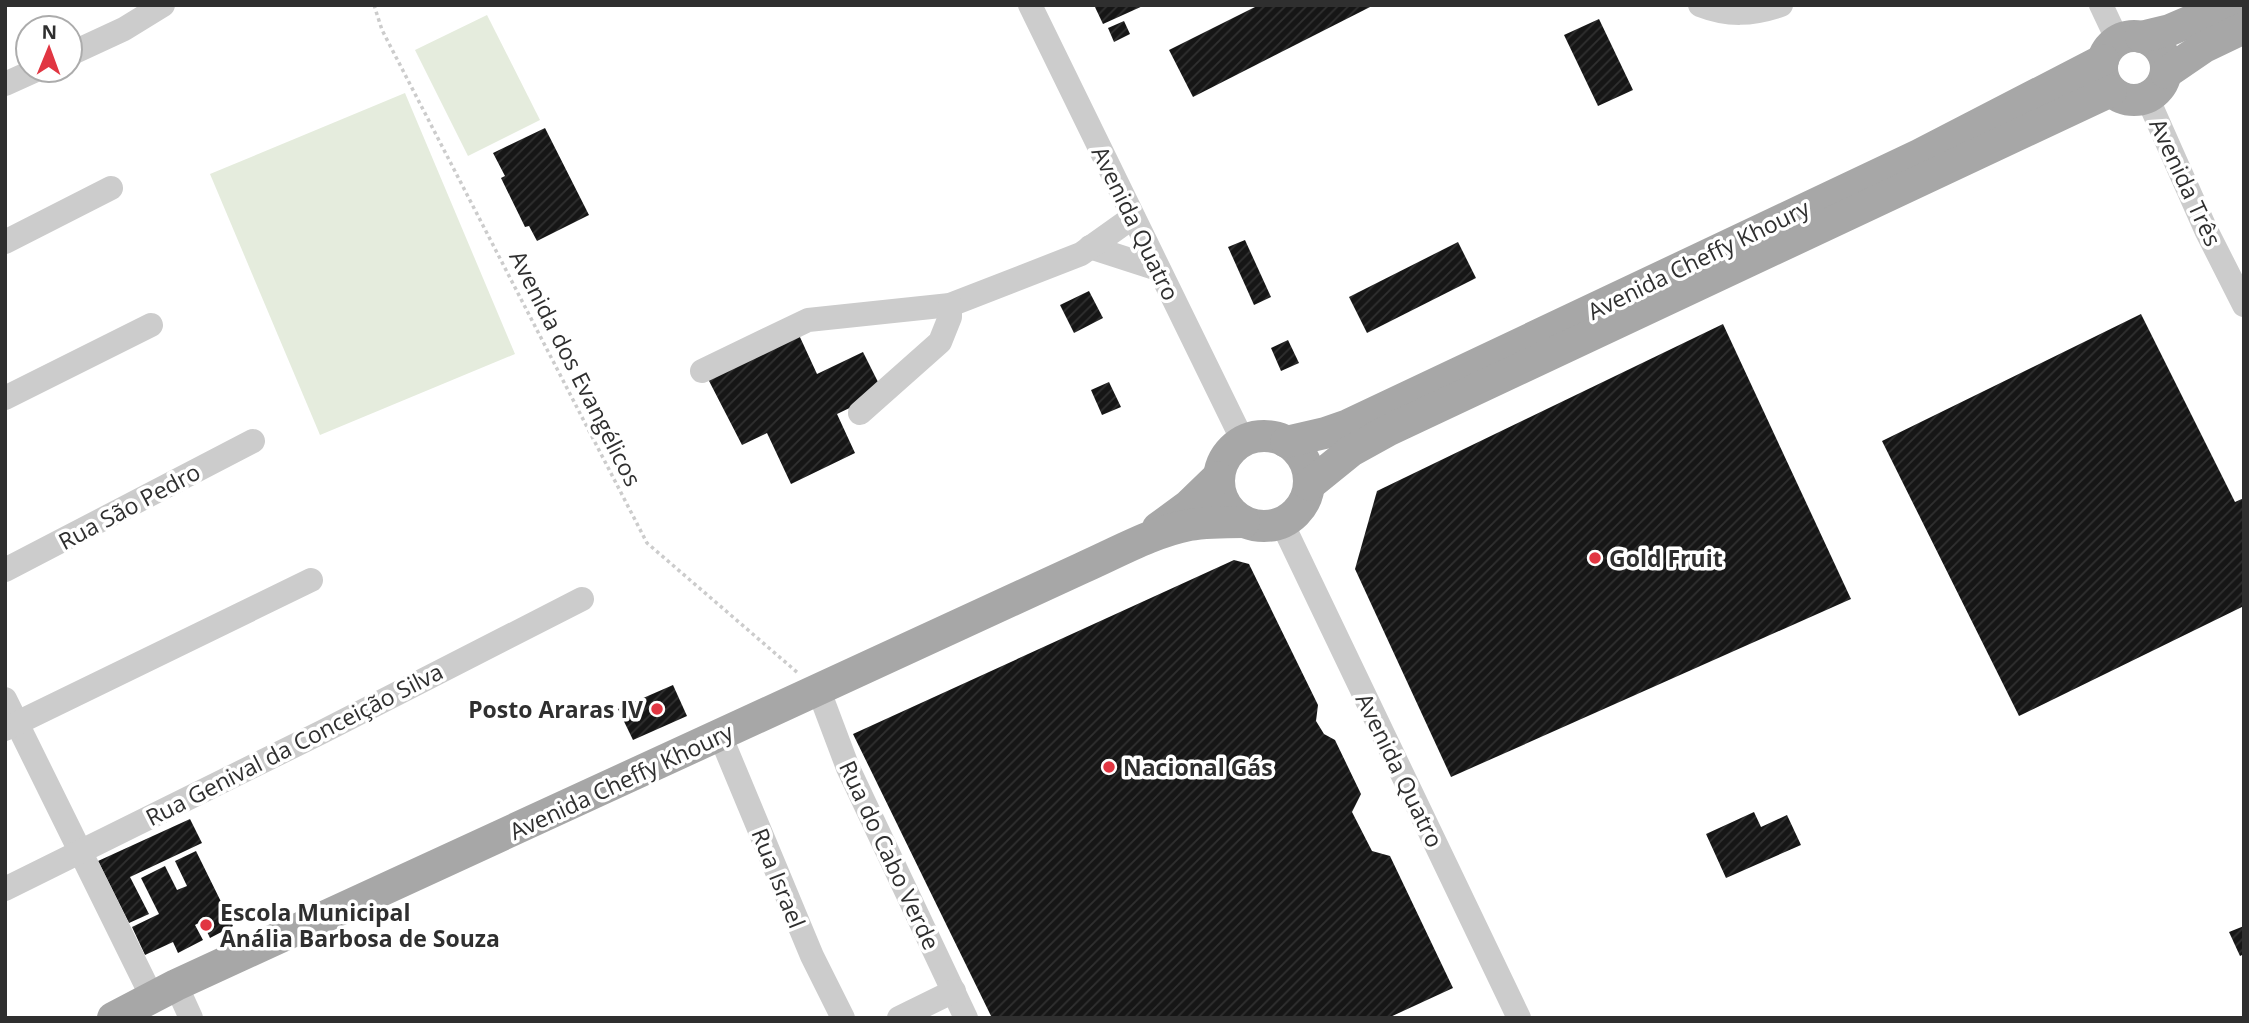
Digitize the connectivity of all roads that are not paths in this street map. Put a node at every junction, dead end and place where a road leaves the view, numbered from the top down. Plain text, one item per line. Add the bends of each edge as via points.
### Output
1 (163, 5) edge
2 (1030, 5) edge
3 (1700, 5) edge
4 (1780, 5) edge
5 (2101, 5) edge
6 (2228, 5) edge
7 (2244, 28) edge
8 (2121, 46) junction
9 (84, 48) edge
10 (2156, 85) junction
11 (2111, 91) junction
12 (111, 188) dead end
13 (1133, 217) junction
14 (5, 242) edge
15 (1090, 247) junction
16 (1158, 270) junction
17 (950, 305) junction
18 (2244, 305) edge
19 (151, 325) dead end
20 (702, 371) dead end
21 (5, 398) edge
22 (860, 414) dead end
23 (253, 441) dead end
24 (1243, 441) junction
25 (1286, 442) junction
26 (1218, 477) junction
27 (1309, 485) junction
28 (1244, 522) junction
29 (1282, 523) junction
30 (1131, 547) junction
31 (5, 570) edge
32 (311, 580) dead end
33 (582, 599) dead end
34 (819, 691) junction
35 (5, 699) edge
36 (11, 726) edge
37 (720, 735) junction
38 (81, 852) junction
39 (5, 889) edge
40 (954, 991) junction
41 (164, 992) junction
42 (113, 1018) edge
43 (191, 1018) edge
44 (843, 1018) edge
45 (899, 1018) edge
46 (966, 1018) edge
47 (1519, 1018) edge

1 - 9 street
2 - 13 street, Avenida Quatro
3 - 4 street via 1720,13 1760,12
5 - 8 street
6 - 8 main road, Avenida Cheffy Khoury
7 - 10 main road via 2204,47
8 - 10 main road via 2152,42 2161,51 2165,61
8 - 11 main road via 2103,76
8 - 25 main road, Avenida Cheffy Khoury via 1919,155 1497,356 1348,425
10 - 11 main road via 2138,100
10 - 18 street, Avenida Três via 2206,230
11 - 27 main road, Avenida Cheffy Khoury via 1390,430 1351,451
12 - 14 street
13 - 15 street
13 - 16 street, Avenida Quatro
15 - 16 street
15 - 17 street
16 - 24 street, Avenida Quatro
17 - 20 street via 807,320
17 - 22 street via 940,342
19 - 21 street
23 - 31 street, Rua São Pedro
24 - 25 main road via 1265,436
24 - 26 main road via 1226,456
25 - 27 main road via 1304,460
26 - 28 main road via 1225,505
26 - 30 main road via 1188,506
27 - 29 main road via 1305,501
28 - 29 main road via 1256,526
28 - 30 main road via 1187,526
29 - 47 street, Avenida Quatro
30 - 34 main road, Avenida Cheffy Khoury
32 - 36 street
33 - 38 street, Rua Genival da Conceição Silva
34 - 37 main road, Avenida Cheffy Khoury
34 - 40 street, Rua do Cabo Verde via 848,768
35 - 36 street
36 - 38 street
37 - 41 main road, Avenida Cheffy Khoury
37 - 44 street, Rua Israel via 812,957
38 - 39 street, Rua Genival da Conceição Silva
38 - 41 street
40 - 45 street
40 - 46 street, Rua do Cabo Verde
41 - 42 main road, Avenida Cheffy Khoury
41 - 43 street

